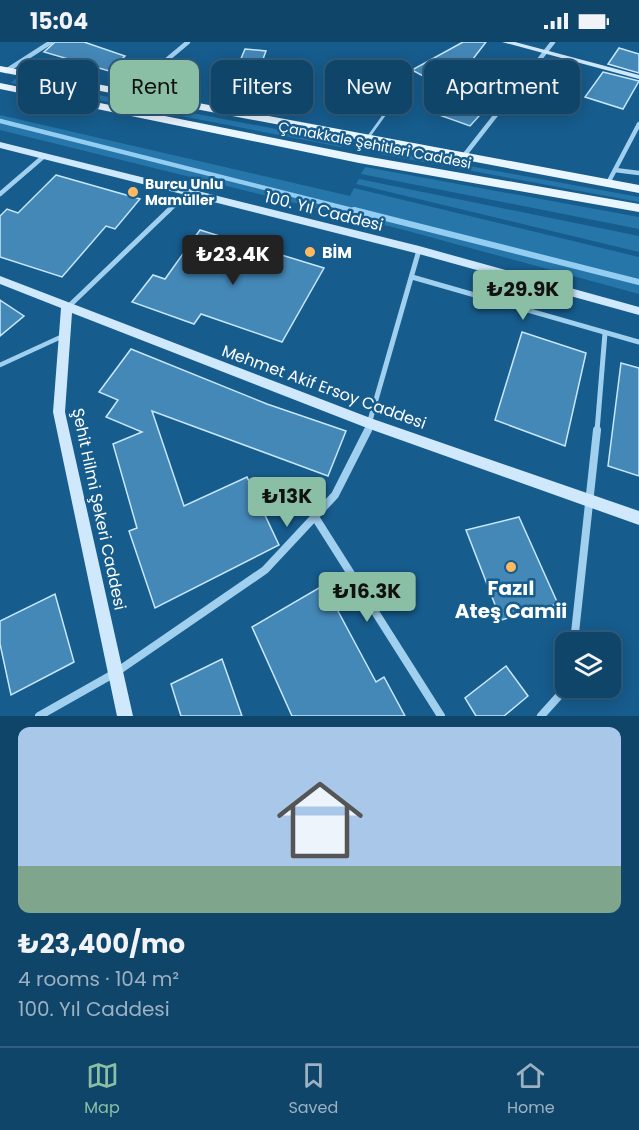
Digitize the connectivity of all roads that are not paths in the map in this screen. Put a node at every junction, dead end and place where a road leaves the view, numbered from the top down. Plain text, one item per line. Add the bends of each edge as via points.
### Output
1 (51, 42) edge
2 (188, 42) edge
3 (506, 42) edge
4 (553, 42) edge
5 (545, 52) junction
6 (167, 60) edge
7 (2, 72) edge
8 (639, 77) edge
9 (0, 86) edge
10 (110, 91) edge
11 (199, 108) edge
12 (385, 114) edge
13 (639, 124) edge
14 (367, 139) junction
15 (0, 145) edge
16 (43, 157) junction
17 (463, 157) junction
18 (359, 159) junction
19 (615, 170) junction
20 (639, 173) edge
21 (608, 183) junction
22 (639, 189) edge
23 (0, 194) edge
24 (186, 194) junction
25 (639, 208) edge
26 (419, 250) junction
27 (412, 278) junction
28 (0, 280) edge
29 (67, 308) junction
30 (639, 311) edge
31 (605, 333) junction
32 (65, 334) junction
33 (639, 342) edge
34 (0, 365) edge
35 (371, 424) junction
36 (591, 501) junction
37 (315, 516) junction
38 (639, 518) edge
39 (575, 632) edge
40 (115, 674) junction
41 (557, 698) edge
42 (39, 716) edge
43 (125, 716) edge
44 (441, 716) edge
45 (541, 716) edge

1 - 7 street
2 - 6 street
3 - 5 street
4 - 5 street
5 - 8 street
5 - 17 street
7 - 10 main road, Çanakkale Şehitleri Caddesi
9 - 18 main road, Çanakkale Şehitleri Caddesi
11 - 14 main road, Çanakkale Şehitleri Caddesi
12 - 14 lane
13 - 19 street
14 - 17 main road, Çanakkale Şehitleri Caddesi
14 - 18 main road
15 - 16 street, 100. Yıl Caddesi
16 - 23 street
16 - 24 street, 100. Yıl Caddesi
17 - 21 main road, Çanakkale Şehitleri Caddesi
18 - 25 main road, Çanakkale Şehitleri Caddesi
19 - 20 street
19 - 21 street
21 - 22 main road, Çanakkale Şehitleri Caddesi
24 - 26 street, 100. Yıl Caddesi
24 - 29 street
26 - 27 street
26 - 30 street, 100. Yıl Caddesi
27 - 31 street
27 - 35 street
28 - 29 street, Mehmet Akif Ersoy Caddesi
29 - 32 street, Şehit Hilmi Şekeri Caddesi
29 - 35 street, Mehmet Akif Ersoy Caddesi
31 - 33 street
31 - 36 street
32 - 34 lane
32 - 40 street, Şehit Hilmi Şekeri Caddesi via 59,412
35 - 36 street, Mehmet Akif Ersoy Caddesi
35 - 37 street via 335,495
36 - 38 street, Mehmet Akif Ersoy Caddesi
36 - 39 street
37 - 40 street via 266,570
37 - 44 street
40 - 42 street
40 - 43 street, Şehit Hilmi Şekeri Caddesi
41 - 45 street

